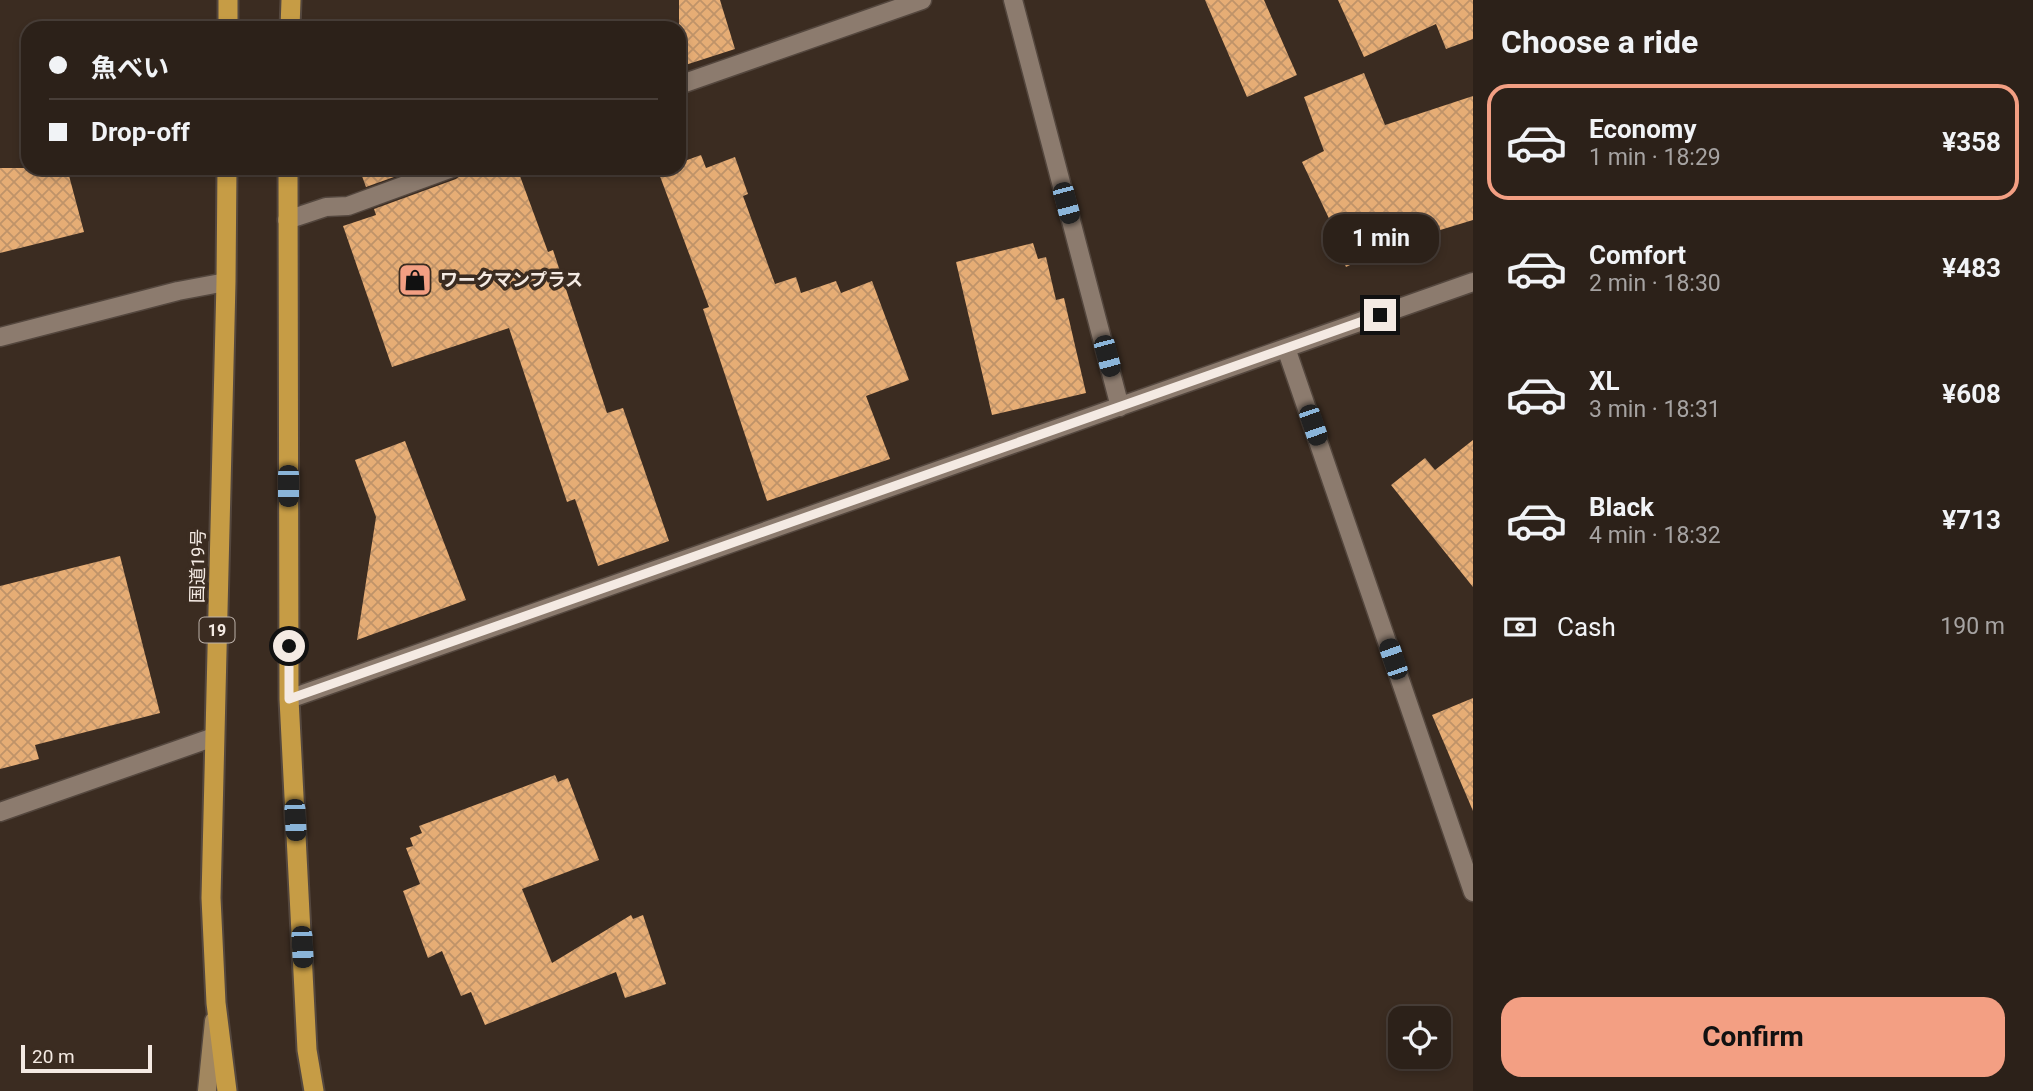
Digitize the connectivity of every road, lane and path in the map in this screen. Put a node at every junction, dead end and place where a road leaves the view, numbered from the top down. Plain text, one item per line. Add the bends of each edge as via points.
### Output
1 (228, 0) edge
2 (291, 0) edge
3 (922, 0) edge
4 (1013, 0) edge
5 (228, 21) edge
6 (290, 21) edge
7 (686, 83) edge
8 (227, 175) edge
9 (288, 175) edge
10 (433, 175) edge
11 (287, 220) junction
12 (226, 282) junction
13 (1473, 282) edge
14 (0, 337) edge
15 (1286, 348) junction
16 (1120, 407) junction
17 (289, 699) junction
18 (214, 737) junction
19 (0, 812) edge
20 (1473, 892) edge
21 (216, 1003) junction
22 (307, 1050) junction
23 (207, 1091) edge
24 (228, 1091) edge
25 (306, 1091) edge
26 (314, 1091) edge

1 - 5 highway
2 - 6 highway
3 - 7 street
4 - 16 street
8 - 12 highway, 国道19号 / 19
9 - 11 highway
10 - 11 street via 348,206 327,207
11 - 17 highway
12 - 14 street
12 - 18 highway, 国道19号 / 19
13 - 15 street
15 - 16 street
15 - 20 street
16 - 17 street
17 - 22 highway
18 - 19 street
18 - 21 highway, 国道19号 / 19 via 211,898
21 - 23 main road
21 - 24 highway, 国道19号 / 19
22 - 25 main road
22 - 26 highway

